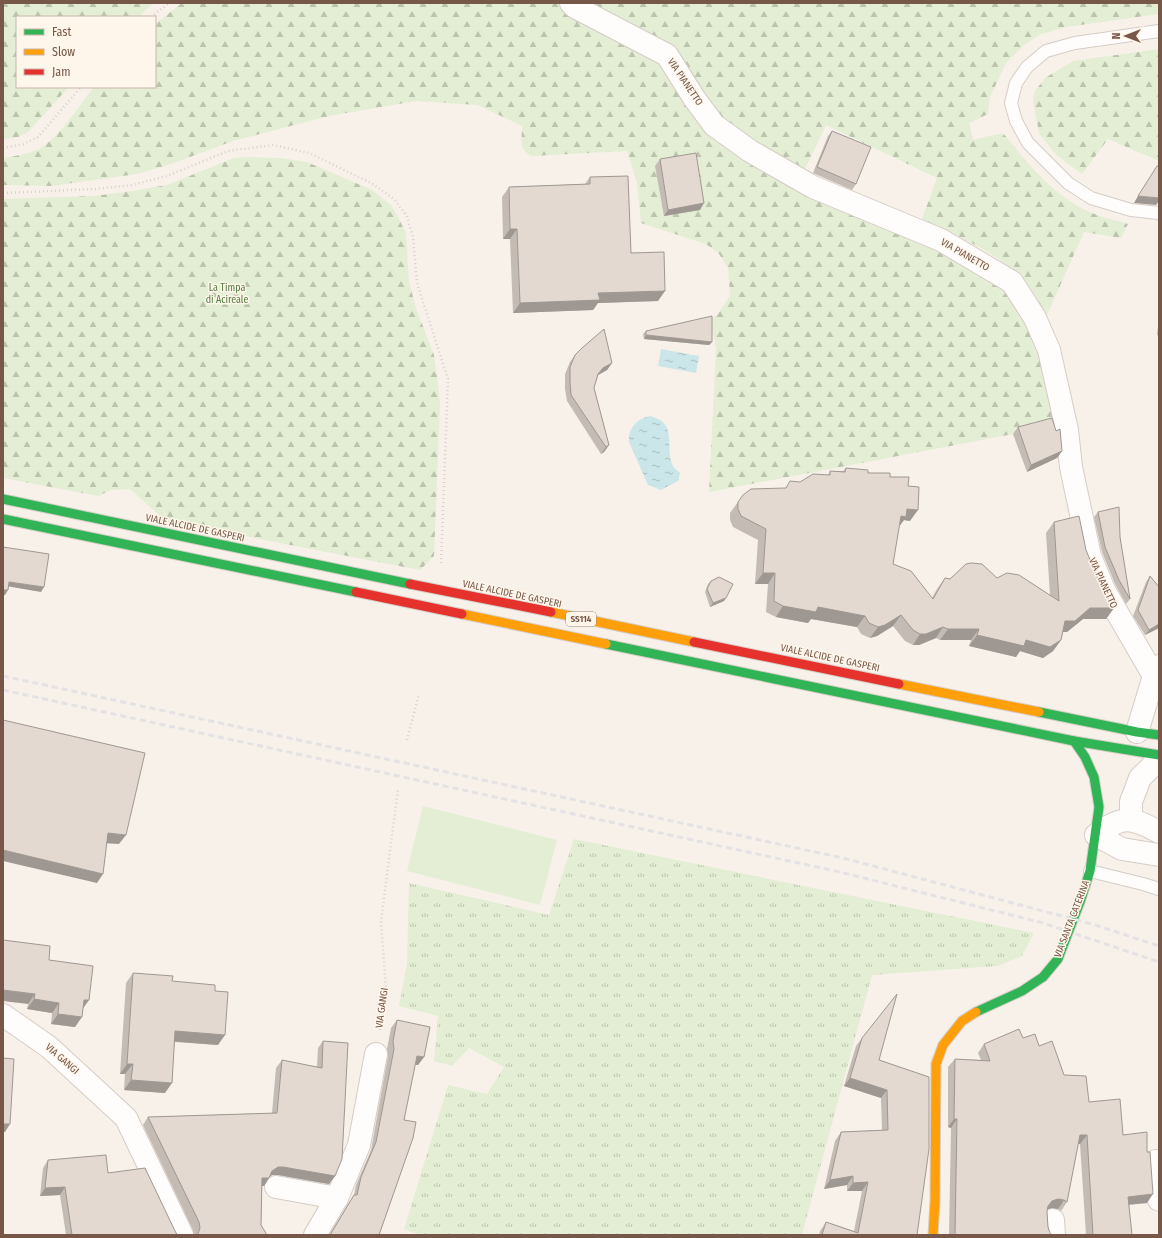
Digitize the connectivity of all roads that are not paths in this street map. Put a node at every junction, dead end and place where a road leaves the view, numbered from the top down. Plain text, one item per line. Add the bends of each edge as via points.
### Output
1 (571, 3) edge
2 (1159, 31) edge
3 (1159, 213) edge
4 (3, 499) edge
5 (3, 519) edge
6 (1156, 671) edge
7 (1136, 732) junction
8 (1159, 735) edge
9 (1074, 741) junction
10 (1159, 755) edge
11 (1159, 762) edge
12 (1131, 819) junction
13 (1159, 832) edge
14 (1096, 835) junction
15 (1159, 855) edge
16 (1090, 871) junction
17 (1159, 890) edge
18 (3, 1015) edge
19 (376, 1054) road end
20 (1156, 1161) dead end
21 (276, 1187) dead end
22 (337, 1198) junction
23 (1159, 1200) edge
24 (182, 1235) edge
25 (315, 1235) edge
26 (933, 1235) edge

1 - 6 street, VIA PIANETTO via 575,8 667,55 714,125 750,151 813,187 941,240 1012,282 1036,318 1049,350 1067,430 1071,468 1090,556 1104,590
2 - 3 lane via 1075,43 1046,51 1027,67 1016,83 1011,103 1016,121 1028,143 1068,183 1091,198 1130,210
4 - 7 main road, VIALE ALCIDE DE GASPERI / SS114
5 - 9 main road, SS114
6 - 7 street
7 - 8 main road, VIALE ALCIDE DE GASPERI / SS114
9 - 10 main road, SS114
9 - 14 main road, VIA SANTA CATERINA via 1094,777 1099,807
11 - 12 street via 1140,778 1130,802
12 - 13 street
12 - 14 street via 1111,824
14 - 15 street via 1122,849
14 - 16 main road, VIA SANTA CATERINA
16 - 17 lane
16 - 26 main road, VIA SANTA CATERINA via 1058,959 1043,977 1022,991 978,1010 962,1022 943,1045 936,1064
18 - 24 street, VIA GANGI via 49,1047 126,1118
19 - 22 street via 358,1145
20 - 23 street
21 - 22 street
22 - 25 street

